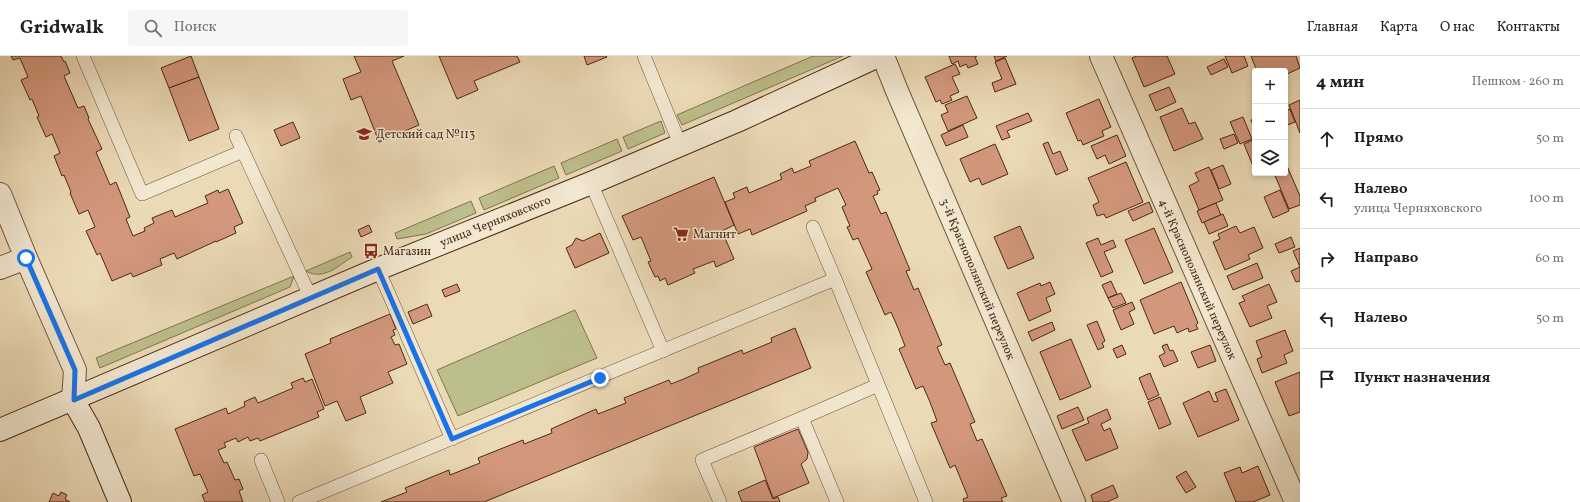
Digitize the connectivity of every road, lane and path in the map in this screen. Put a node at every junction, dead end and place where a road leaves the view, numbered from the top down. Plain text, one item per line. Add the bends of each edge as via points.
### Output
1 (83, 56) edge
2 (644, 56) edge
3 (878, 56) edge
4 (884, 56) edge
5 (1101, 56) edge
6 (236, 136) dead end
7 (680, 144) junction
8 (243, 150) junction
9 (591, 183) junction
10 (0, 194) edge
11 (813, 227) dead end
12 (26, 258) junction
13 (0, 268) edge
14 (378, 269) junction
15 (835, 279) junction
16 (311, 298) junction
17 (663, 351) junction
18 (878, 385) junction
19 (74, 400) junction
20 (802, 418) junction
21 (0, 430) edge
22 (452, 439) junction
23 (261, 460) dead end
24 (120, 502) edge
25 (278, 502) edge
26 (299, 502) edge
27 (720, 502) edge
28 (837, 502) edge
29 (926, 502) edge
30 (1074, 502) edge
31 (1296, 502) edge

1 - 8 lane via 142,194
2 - 7 lane
3 - 7 street, улица Черняховского via 737,121
4 - 30 street, 3-й Краснополянский переулок
5 - 31 street, 4-й Краснополянский переулок
6 - 8 lane
7 - 9 street, улица Черняховского
8 - 16 lane
9 - 14 street, улица Черняховского
9 - 17 lane
10 - 12 street
11 - 15 lane
12 - 13 street
12 - 19 street via 75,370
14 - 16 street, улица Черняховского
14 - 22 lane
15 - 17 lane
15 - 18 lane
16 - 19 street, улица Черняховского
17 - 22 lane
18 - 20 lane
18 - 29 lane
19 - 21 street, улица Черняховского
19 - 24 street via 89,428
20 - 27 lane via 702,460
20 - 28 lane
22 - 26 lane
23 - 25 lane

